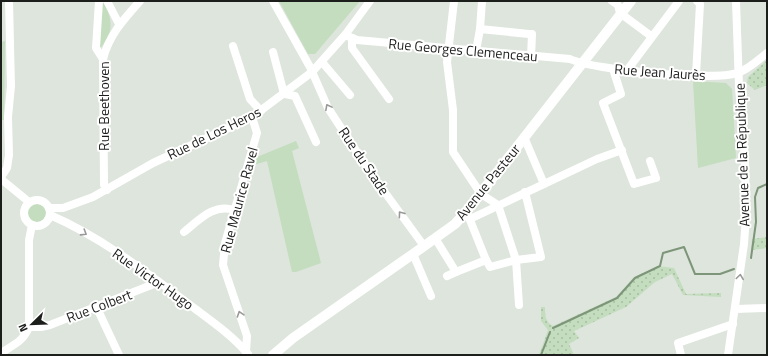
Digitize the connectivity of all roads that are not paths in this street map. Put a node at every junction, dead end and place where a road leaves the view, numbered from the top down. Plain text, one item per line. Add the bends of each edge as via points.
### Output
1 (9, 1) edge
2 (99, 1) edge
3 (107, 1) edge
4 (140, 1) edge
5 (273, 1) edge
6 (370, 1) edge
7 (454, 1) edge
8 (482, 1) edge
9 (612, 1) edge
10 (630, 1) edge
11 (679, 1) edge
12 (697, 1) edge
13 (736, 1) edge
14 (620, 13) junction
15 (119, 24) junction
16 (480, 29) junction
17 (348, 36) junction
18 (651, 36) junction
19 (233, 46) dead end
20 (450, 48) junction
21 (476, 51) junction
22 (272, 52) dead end
23 (767, 53) edge
24 (531, 57) junction
25 (103, 59) junction
26 (322, 62) junction
27 (582, 64) junction
28 (613, 69) junction
29 (628, 69) junction
30 (312, 72) junction
31 (738, 73) junction
32 (696, 76) junction
33 (285, 94) junction
34 (350, 95) dead end
35 (389, 99) dead end
36 (261, 111) junction
37 (252, 117) junction
38 (524, 137) junction
39 (316, 142) dead end
40 (622, 150) junction
41 (650, 161) dead end
42 (1, 178) edge
43 (544, 184) junction
44 (106, 190) junction
45 (525, 192) junction
46 (481, 194) junction
47 (30, 202) junction
48 (498, 205) junction
49 (70, 207) junction
50 (234, 210) junction
51 (50, 212) junction
52 (468, 216) junction
53 (69, 224) junction
54 (32, 225) junction
55 (184, 232) dead end
56 (435, 238) junction
57 (424, 246) junction
58 (413, 254) junction
59 (486, 260) junction
60 (516, 260) junction
61 (456, 272) junction
62 (447, 276) dead end
63 (159, 282) junction
64 (431, 296) dead end
65 (96, 306) junction
66 (519, 306) dead end
67 (736, 308) junction
68 (767, 308) edge
69 (733, 324) junction
70 (29, 327) junction
71 (2, 353) edge
72 (247, 354) edge
73 (119, 355) edge
74 (273, 355) edge
75 (680, 355) edge
76 (728, 355) edge

1 - 42 street via 9,156 7,168
2 - 25 street via 96,48
3 - 15 street
4 - 15 street, Rue Beethoven
5 - 30 street, Rue du Stade
6 - 17 street, Rue de Los Heros
7 - 20 street
8 - 16 street
9 - 14 street via 618,5
10 - 14 main road, Avenue Pasteur
11 - 18 street
12 - 32 street via 700,4
13 - 31 street, Avenue de la République
14 - 18 street
14 - 27 main road, Avenue Pasteur
15 - 25 street, Rue Beethoven via 106,45
16 - 21 street
16 - 24 street via 532,34
17 - 20 street, Rue Georges Clemenceau
17 - 26 street, Rue de Los Heros
17 - 35 street via 352,48
18 - 29 street
19 - 36 street via 250,99
20 - 21 street, Rue Georges Clemenceau
20 - 46 street via 447,62 453,110 453,152
21 - 24 street, Rue Georges Clemenceau
22 - 33 street
23 - 31 street
24 - 27 street, Rue Georges Clemenceau via 570,60
25 - 44 street, Rue Beethoven
26 - 30 street, Rue de Los Heros
26 - 34 street
27 - 28 street, Rue Jean Jaurès
27 - 38 main road, Avenue Pasteur
28 - 29 street, Rue Jean Jaurès
28 - 40 street via 621,94 603,103
29 - 32 street, Rue Jean Jaurès
30 - 33 street, Rue de Los Heros
57 -> 30 street, Rue du Stade via 370,172 328,108
31 - 32 street, Rue Jean Jaurès
67 -> 31 street, Avenue de la République via 746,216 745,161
33 - 36 street, Rue de Los Heros
33 - 39 street via 294,96
36 - 37 street, Rue de Los Heros
37 - 44 street, Rue de Los Heros via 153,163
37 - 50 street, Rue Maurice Ravel via 257,133
38 - 43 street
38 - 46 main road, Avenue Pasteur
40 - 41 street via 634,184 656,178
40 - 43 street
42 - 47 street
43 - 45 street
44 - 49 street, Rue de Los Heros
45 - 48 street
45 - 60 street via 541,257
46 - 48 street
46 - 52 main road, Avenue Pasteur
47 - 51 street via 41,200
47 - 54 street via 24,212 26,220
48 - 52 street
48 - 60 street
49 - 51 street, Rue de Los Heros
49 - 53 street
50 - 55 street via 226,208 212,211
72 -> 50 street, Rue Maurice Ravel via 247,336 224,265 225,243
51 - 53 street, Rue Victor Hugo
51 - 54 street via 43,224
52 - 56 main road, Avenue Pasteur
52 - 59 street
53 -> 63 street, Rue Victor Hugo via 142,268
54 - 70 street via 29,240
56 - 57 main road, Avenue Pasteur
56 - 61 street
57 - 58 main road, Avenue Pasteur
58 - 64 street
58 - 74 main road, Avenue Pasteur via 293,338
59 - 60 street via 490,267
59 - 61 street
60 - 66 street
61 - 62 street
63 - 65 street, Rue Colbert
63 - 72 street, Rue Victor Hugo via 221,329
65 - 70 street, Rue Colbert via 50,326
65 - 73 street
67 - 68 street
67 - 69 street, Avenue de la République
69 - 75 street via 678,343
69 - 76 street, Avenue de la République
70 - 71 street via 21,341

